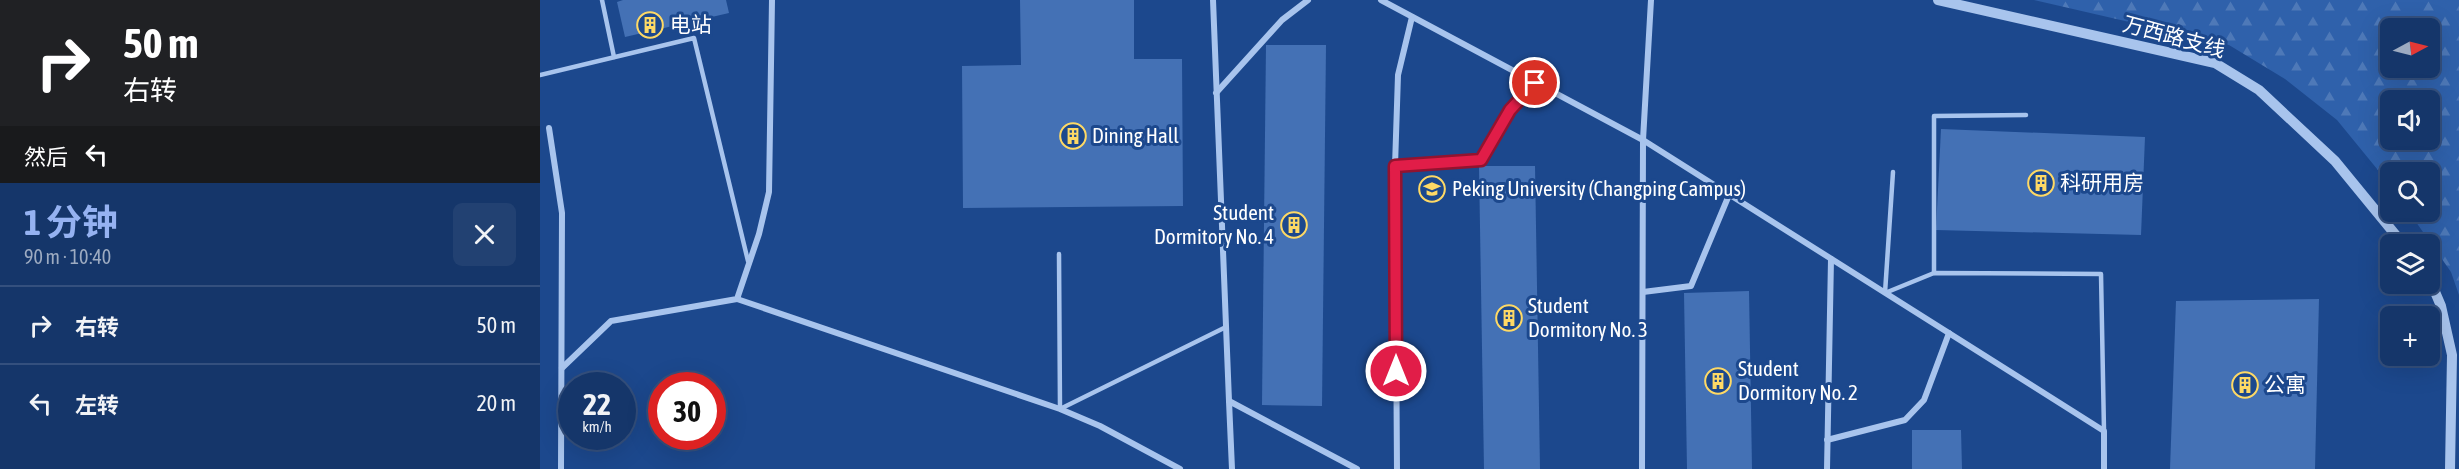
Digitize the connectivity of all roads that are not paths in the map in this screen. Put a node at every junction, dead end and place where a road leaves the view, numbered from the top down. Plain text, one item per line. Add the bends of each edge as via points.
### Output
1 (602, 0) edge
2 (772, 0) edge
3 (1213, 0) edge
4 (1308, 0) edge
5 (1381, 0) edge
6 (1651, 0) edge
7 (1938, 0) edge
8 (1412, 17) junction
9 (614, 57) junction
10 (540, 75) edge
11 (1535, 83) junction
12 (1216, 94) junction
13 (2026, 115) dead end
14 (549, 128) dead end
15 (1643, 140) junction
16 (1395, 166) junction
17 (1893, 172) dead end
18 (1729, 195) junction
19 (2395, 234) edge
20 (1059, 254) dead end
21 (1831, 259) junction
22 (748, 261) junction
23 (1934, 273) junction
24 (1642, 292) junction
25 (1885, 293) junction
26 (2436, 294) edge
27 (737, 299) junction
28 (1226, 327) junction
29 (1949, 333) junction
30 (562, 368) junction
31 (1230, 401) junction
32 (1060, 409) junction
33 (2104, 431) junction
34 (1827, 440) junction
35 (561, 469) edge
36 (1180, 469) edge
37 (1232, 469) edge
38 (1358, 469) edge
39 (1397, 469) edge
40 (1642, 469) edge
41 (1827, 469) edge
42 (2104, 469) edge
43 (2450, 469) edge

1 - 9 lane
2 - 22 street via 769,192
3 - 12 street
4 - 12 street via 1282,20
5 - 8 street
6 - 15 street
7 - 19 street, 万西路支线 via 2215,63 2259,90 2335,161
8 - 11 street
8 - 16 street via 1398,75
9 - 10 lane
9 - 22 lane via 694,38
11 - 15 street
11 - 16 street via 1510,110 1481,160
12 - 28 street
13 - 23 lane via 1934,116
14 - 30 street via 562,213
15 - 18 street
15 - 24 street
16 - 39 street
17 - 25 lane
18 - 21 street
18 - 24 street via 1690,286
20 - 32 lane
21 - 25 street
21 - 34 street
22 - 27 street
23 - 25 lane
23 - 33 lane via 2101,274
24 - 40 street
25 - 29 street
26 - 43 street via 2452,355
27 - 30 street via 611,321
27 - 32 street
28 - 31 street
28 - 32 lane
29 - 33 street
29 - 34 street via 1924,400 1905,420
30 - 35 street
31 - 37 street
31 - 38 street
32 - 36 street
33 - 42 street
34 - 41 street

